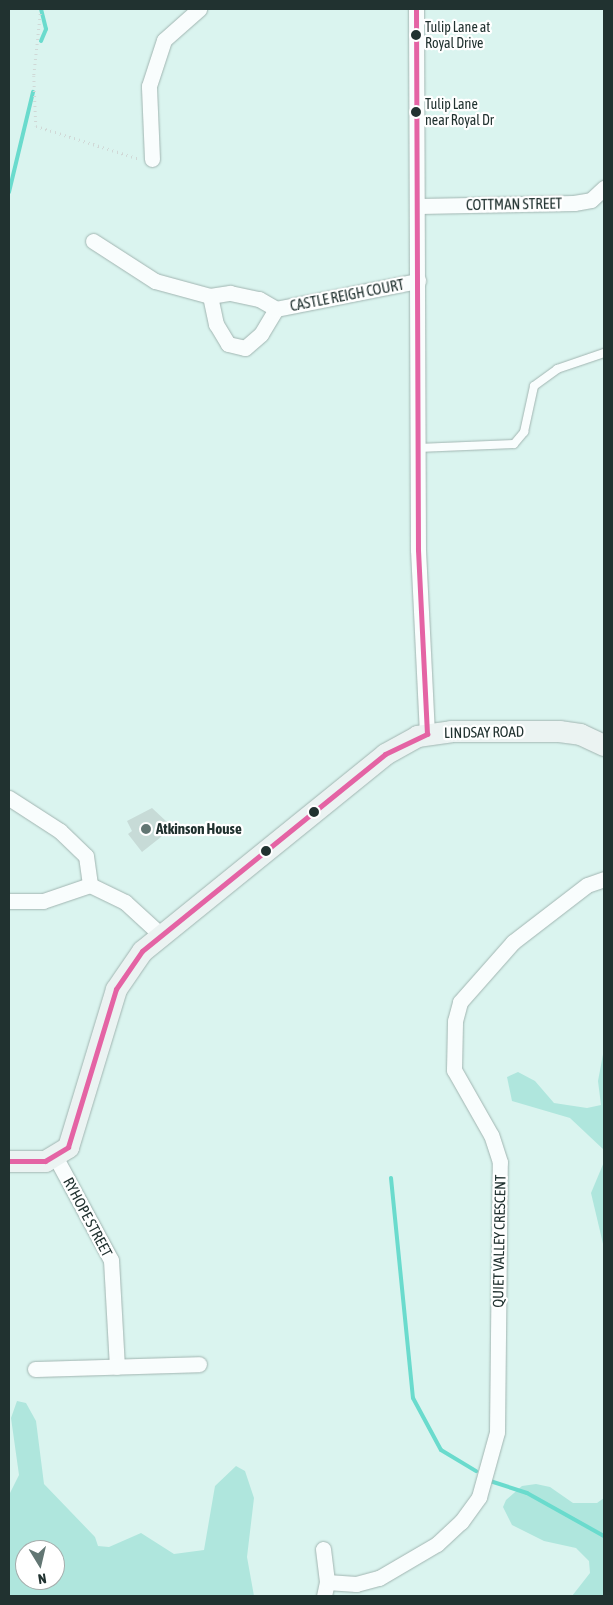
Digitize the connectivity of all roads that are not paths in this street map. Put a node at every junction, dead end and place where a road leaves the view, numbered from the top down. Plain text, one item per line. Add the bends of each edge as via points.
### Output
1 (199, 9) edge
2 (416, 9) edge
3 (152, 159) road end
4 (604, 188) edge
5 (419, 206) junction
6 (93, 241) dead end
7 (418, 281) junction
8 (210, 296) junction
9 (276, 309) junction
10 (604, 353) edge
11 (418, 448) junction
12 (427, 734) junction
13 (604, 745) edge
14 (9, 798) edge
15 (604, 879) edge
16 (90, 884) junction
17 (9, 901) edge
18 (161, 935) junction
19 (56, 1158) junction
20 (9, 1161) edge
21 (200, 1364) dead end
22 (116, 1367) junction
23 (35, 1369) dead end
24 (323, 1549) dead end
25 (326, 1589) edge

1 - 3 street via 164,40 149,86
2 - 5 street
4 - 5 street, COTTMAN STREET via 591,200 574,203
5 - 7 street
6 - 8 street, CASTLE REIGH COURT via 155,282
7 - 9 street, CASTLE REIGH COURT
7 - 11 street
8 - 9 street, CASTLE REIGH COURT via 230,293 260,299
8 - 9 street, CASTLE REIGH COURT via 216,324 228,344 245,348 261,334
10 - 11 lane via 557,369 534,386 524,432 514,444
11 - 12 street
12 - 13 street, LINDSAY ROAD via 559,731 580,734
12 - 18 street, LINDSAY ROAD via 385,754
14 - 16 street via 60,831 86,856
15 - 25 street, QUIET VALLEY CRESCENT via 587,886 513,942 460,1002 455,1021 454,1070 491,1135 500,1162 497,1432 480,1497 437,1544 379,1578
16 - 17 street via 43,901
16 - 18 street via 125,902
18 - 19 street, LINDSAY ROAD via 133,961 120,982 73,1139
19 - 20 street
19 - 22 street, RYHOPE STREET via 112,1260
21 - 22 street
22 - 23 street
24 - 25 street, QUIET VALLEY CRESCENT

